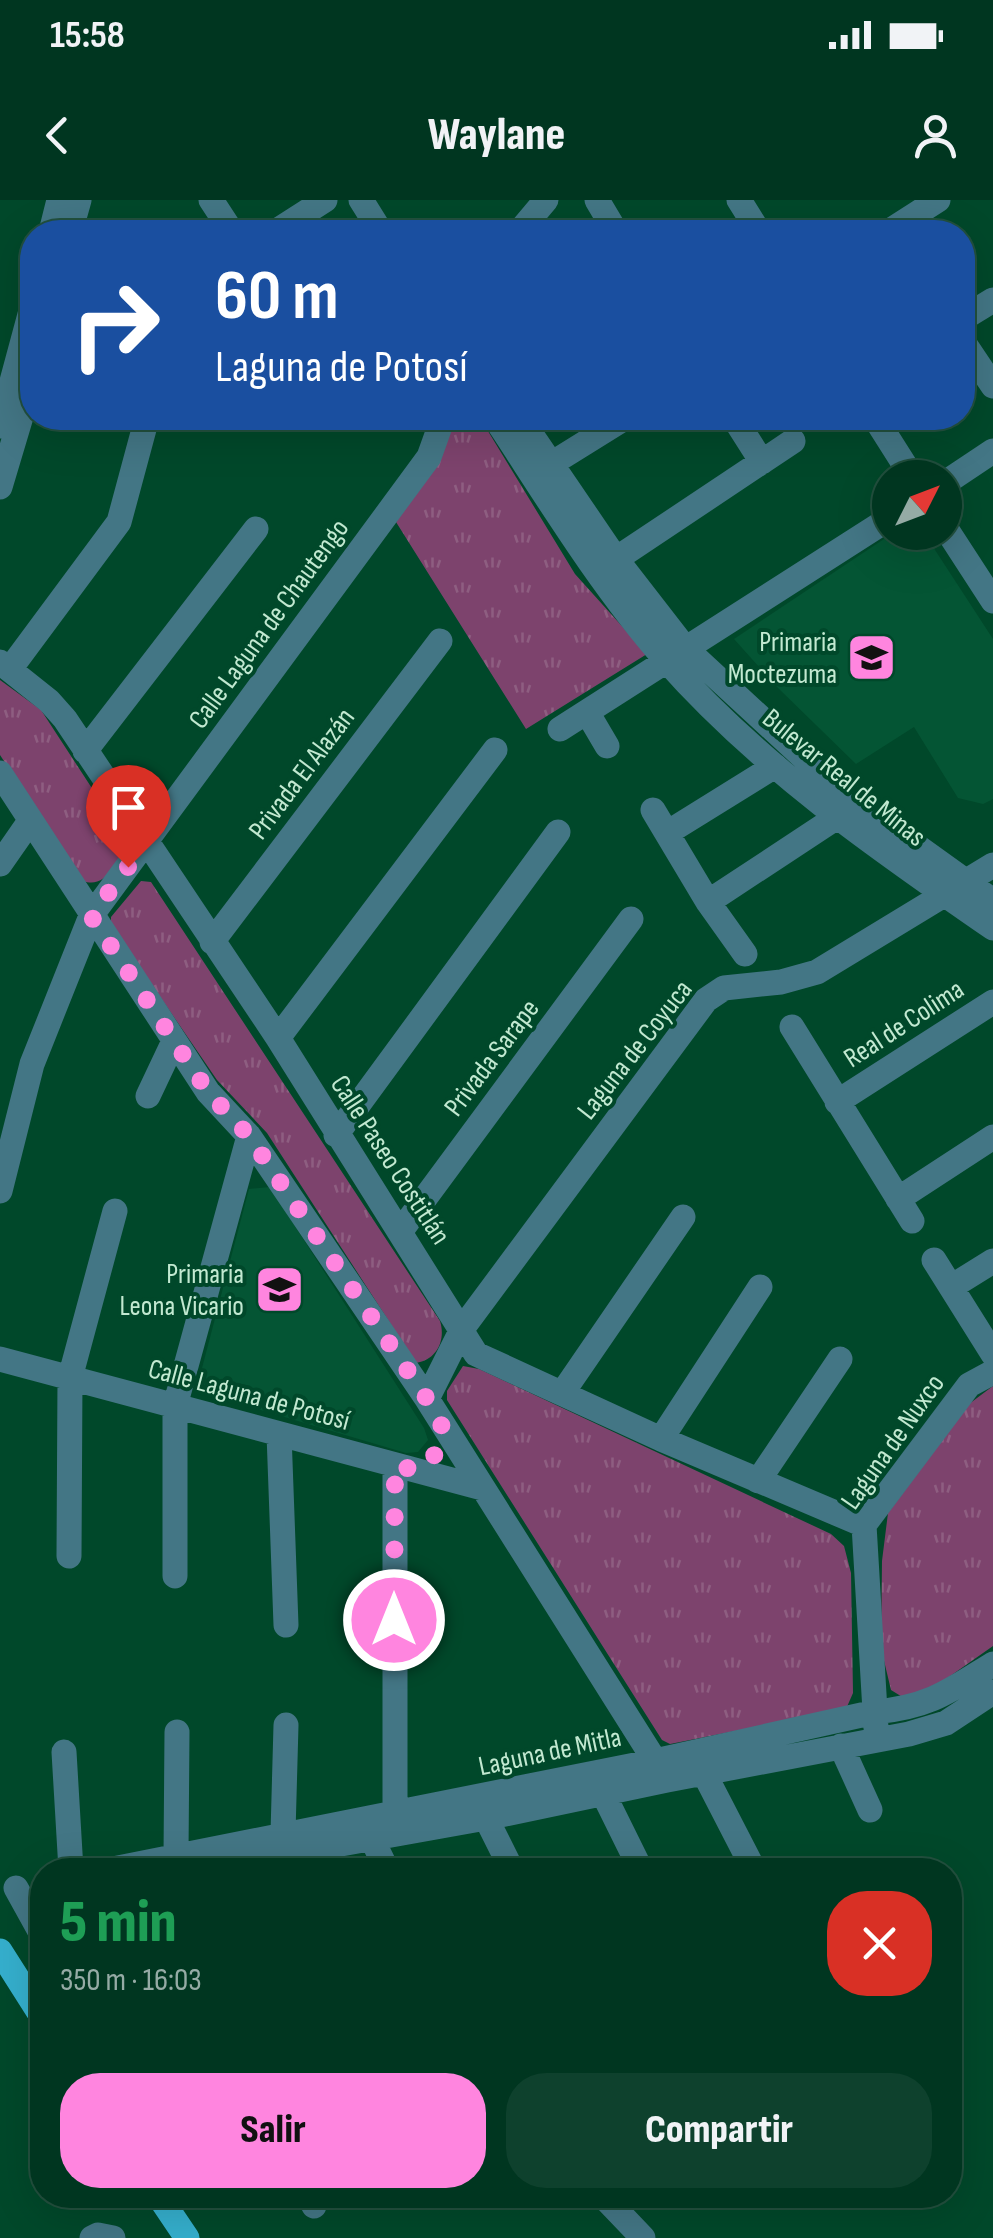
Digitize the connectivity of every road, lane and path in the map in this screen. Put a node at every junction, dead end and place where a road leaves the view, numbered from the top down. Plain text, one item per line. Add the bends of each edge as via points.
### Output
1 (325, 200) edge
2 (938, 200) edge
3 (294, 220) edge
4 (907, 220) edge
5 (20, 352) edge
6 (975, 359) edge
7 (993, 386) edge
8 (20, 420) edge
9 (0, 426) edge
10 (144, 430) edge
11 (439, 430) edge
12 (502, 430) edge
13 (528, 430) edge
14 (606, 430) edge
15 (742, 430) edge
16 (883, 430) edge
17 (793, 441) dead end
18 (993, 451) edge
19 (902, 460) edge
20 (762, 462) junction
21 (551, 464) junction
22 (962, 471) edge
23 (0, 488) edge
24 (256, 529) dead end
25 (872, 529) edge
26 (961, 550) edge
27 (616, 559) junction
28 (992, 596) edge
29 (440, 641) dead end
30 (676, 654) junction
31 (5, 666) edge
32 (587, 712) junction
33 (560, 729) dead end
34 (607, 746) dead end
35 (495, 750) dead end
36 (85, 752) junction
37 (775, 766) junction
38 (0, 773) edge
39 (653, 810) dead end
40 (837, 817) junction
41 (30, 821) junction
42 (558, 832) dead end
43 (666, 833) junction
44 (146, 842) junction
45 (0, 864) edge
46 (993, 865) edge
47 (956, 888) junction
48 (993, 901) edge
49 (708, 902) junction
50 (91, 916) junction
51 (632, 919) dead end
52 (993, 928) edge
53 (212, 942) junction
54 (745, 954) dead end
55 (993, 1002) edge
56 (792, 1027) dead end
57 (278, 1038) junction
58 (174, 1040) junction
59 (148, 1096) dead end
60 (836, 1102) junction
61 (249, 1136) junction
62 (336, 1136) junction
63 (993, 1138) edge
64 (0, 1191) edge
65 (115, 1211) dead end
66 (683, 1217) dead end
67 (400, 1232) junction
68 (934, 1260) dead end
69 (993, 1261) edge
70 (760, 1287) dead end
71 (950, 1287) junction
72 (462, 1329) junction
73 (993, 1354) edge
74 (0, 1359) edge
75 (840, 1359) dead end
76 (993, 1372) edge
77 (70, 1378) junction
78 (564, 1392) junction
79 (427, 1399) junction
80 (174, 1406) junction
81 (444, 1430) junction
82 (279, 1434) junction
83 (661, 1439) junction
84 (403, 1467) junction
85 (758, 1481) junction
86 (482, 1488) junction
87 (864, 1525) junction
88 (69, 1556) dead end
89 (176, 1576) dead end
90 (286, 1626) dead end
91 (993, 1664) edge
92 (993, 1692) edge
93 (875, 1712) junction
94 (286, 1725) dead end
95 (177, 1732) dead end
96 (876, 1740) junction
97 (841, 1746) junction
98 (64, 1752) dead end
99 (661, 1770) junction
100 (704, 1774) junction
101 (603, 1793) junction
102 (870, 1810) dead end
103 (486, 1818) junction
104 (382, 1827) junction
105 (283, 1833) junction
106 (69, 1858) edge
107 (186, 1858) edge
108 (199, 1858) edge
109 (276, 1858) edge
110 (386, 1858) edge
111 (506, 1858) edge
112 (635, 1858) edge
113 (748, 1858) edge
114 (0, 1951) edge
115 (30, 1998) edge
116 (167, 2208) edge
117 (614, 2208) edge
118 (92, 2238) edge
119 (113, 2238) edge
120 (187, 2238) edge
121 (643, 2238) edge

1 - 3 street
2 - 4 street
5 - 9 street
6 - 7 street
8 - 23 street
10 - 31 street via 120,522
11 - 44 street, Calle Laguna de Chautengo via 429,457
12 - 30 street, Bulevar Real de Minas via 596,572
13 - 21 street, Bulevar Real de Minas
14 - 21 street
15 - 20 street
16 - 19 street
17 - 20 street
18 - 22 street
20 - 27 street
21 - 27 street, Bulevar Real de Minas
24 - 36 street
25 - 30 street
26 - 28 street
27 - 30 street, Bulevar Real de Minas
29 - 53 street, Privada El Alazán
30 - 32 street
30 - 37 street, Bulevar Real de Minas
30 - 47 street, Bulevar Real de Minas
31 - 36 street, Calle Paseo Costitlán via 49,701
32 - 33 street
32 - 34 street
35 - 57 street
36 - 44 street, Calle Paseo Costitlán
37 - 40 street, Bulevar Real de Minas
37 - 43 street
38 - 41 street
39 - 43 street
40 - 47 street, Bulevar Real de Minas
40 - 49 street
41 - 45 street
41 - 50 street
42 - 62 street
43 - 49 street
44 - 50 street, Calle Laguna de Chautengo
44 - 53 street, Calle Paseo Costitlán
46 - 47 street, Laguna de Coyuca
47 - 48 street, Bulevar Real de Minas
47 - 52 street, Bulevar Real de Minas
47 - 72 street, Laguna de Coyuca via 817,972 724,988 706,1000
49 - 54 street
50 - 58 street
50 - 64 street, Calle Laguna de Chautengo via 32,1064
51 - 67 street, Privada Sarape
53 - 57 street, Calle Paseo Costitlán
55 - 60 street, Real de Colima
56 - 60 street
57 - 62 street, Calle Paseo Costitlán
58 - 59 street
58 - 61 street via 208,1092
60 - 63 street, Real de Colima via 905,1210
61 - 79 street
61 - 80 street
62 - 67 street, Calle Paseo Costitlán
65 - 77 street
66 - 78 street
67 - 72 street, Calle Paseo Costitlán
68 - 71 street
69 - 71 street
70 - 83 street
71 - 73 street
72 - 78 street, Calle Paseo Costitlán via 476,1354
72 - 79 street, Laguna de Coyuca
74 - 77 street, Calle Laguna de Potosí
75 - 85 street
76 - 87 street, Laguna de Nuxco via 969,1386
77 - 80 street, Calle Laguna de Potosí
77 - 88 street
78 - 83 street, Calle Paseo Costitlán
79 - 81 street
80 - 82 street, Calle Laguna de Potosí
80 - 89 street
81 - 84 street via 432,1461
81 - 86 street
82 - 84 street, Calle Laguna de Potosí
82 - 90 street
83 - 85 street, Calle Paseo Costitlán
84 - 86 street, Calle Laguna de Potosí
84 - 104 street
85 - 87 street, Calle Paseo Costitlán
86 - 99 street
87 - 93 street, Laguna de Nuxco
91 - 93 street, Laguna de Mitla via 939,1698
92 - 96 street, Laguna de Mitla via 946,1723
93 - 96 street, Laguna de Nuxco
93 - 99 street, Laguna de Mitla
94 - 105 street
95 - 107 street
96 - 97 street, Laguna de Mitla
97 - 100 street, Laguna de Mitla
97 - 102 street
98 - 106 street
99 - 100 street, Laguna de Mitla
99 - 101 street, Laguna de Mitla
99 - 104 street, Laguna de Mitla
100 - 113 street
101 - 103 street, Laguna de Mitla
101 - 112 street
103 - 104 street, Laguna de Mitla
103 - 111 street
104 - 105 street, Laguna de Mitla
104 - 109 street, Laguna de Mitla
104 - 110 street
105 - 108 street, Laguna de Mitla
114 - 115 main road
116 - 120 main road
117 - 121 street
118 - 119 street

